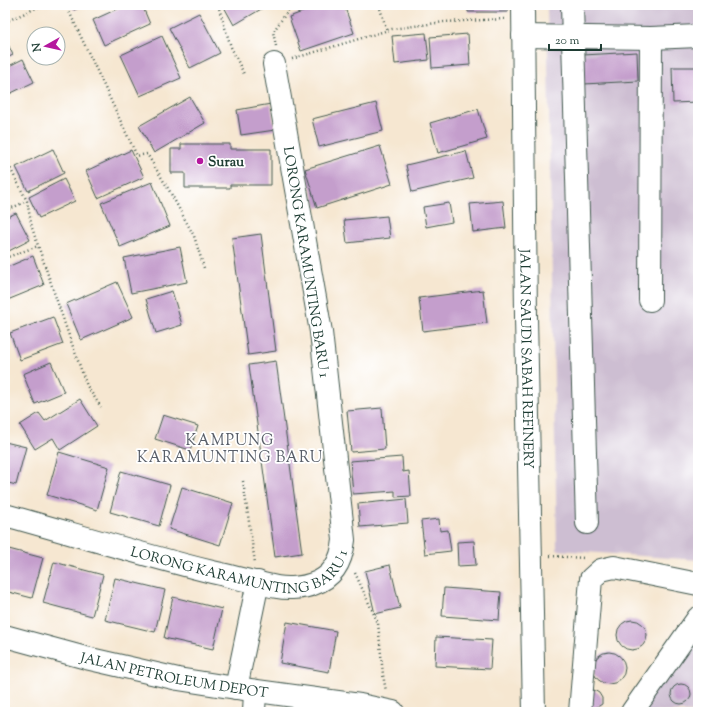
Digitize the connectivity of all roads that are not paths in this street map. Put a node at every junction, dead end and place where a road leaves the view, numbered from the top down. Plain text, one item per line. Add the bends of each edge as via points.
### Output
1 (523, 5) edge
2 (572, 5) edge
3 (523, 36) junction
4 (573, 36) junction
5 (698, 36) edge
6 (651, 38) junction
7 (274, 64) dead end
8 (650, 300) dead end
9 (5, 515) edge
10 (587, 523) dead end
11 (258, 582) junction
12 (698, 584) edge
13 (698, 618) edge
14 (5, 636) edge
15 (248, 697) edge
16 (391, 712) edge
17 (534, 712) edge
18 (580, 712) edge
19 (632, 712) edge

1 - 3 street, JALAN SAUDI SABAH REFINERY
2 - 4 street
3 - 4 street
3 - 17 street, JALAN SAUDI SABAH REFINERY
4 - 6 street
4 - 10 street
5 - 6 street
6 - 8 street
7 - 11 street, LORONG KARAMUNTING BARU 1 via 321,332 344,540 338,564 323,580 301,587 279,587
9 - 11 street, LORONG KARAMUNTING BARU 1 via 180,564
11 - 15 street
12 - 18 street via 614,567 601,570 591,579
13 - 19 street
14 - 15 street, JALAN PETROLEUM DEPOT
15 - 16 street, JALAN PETROLEUM DEPOT via 360,705

